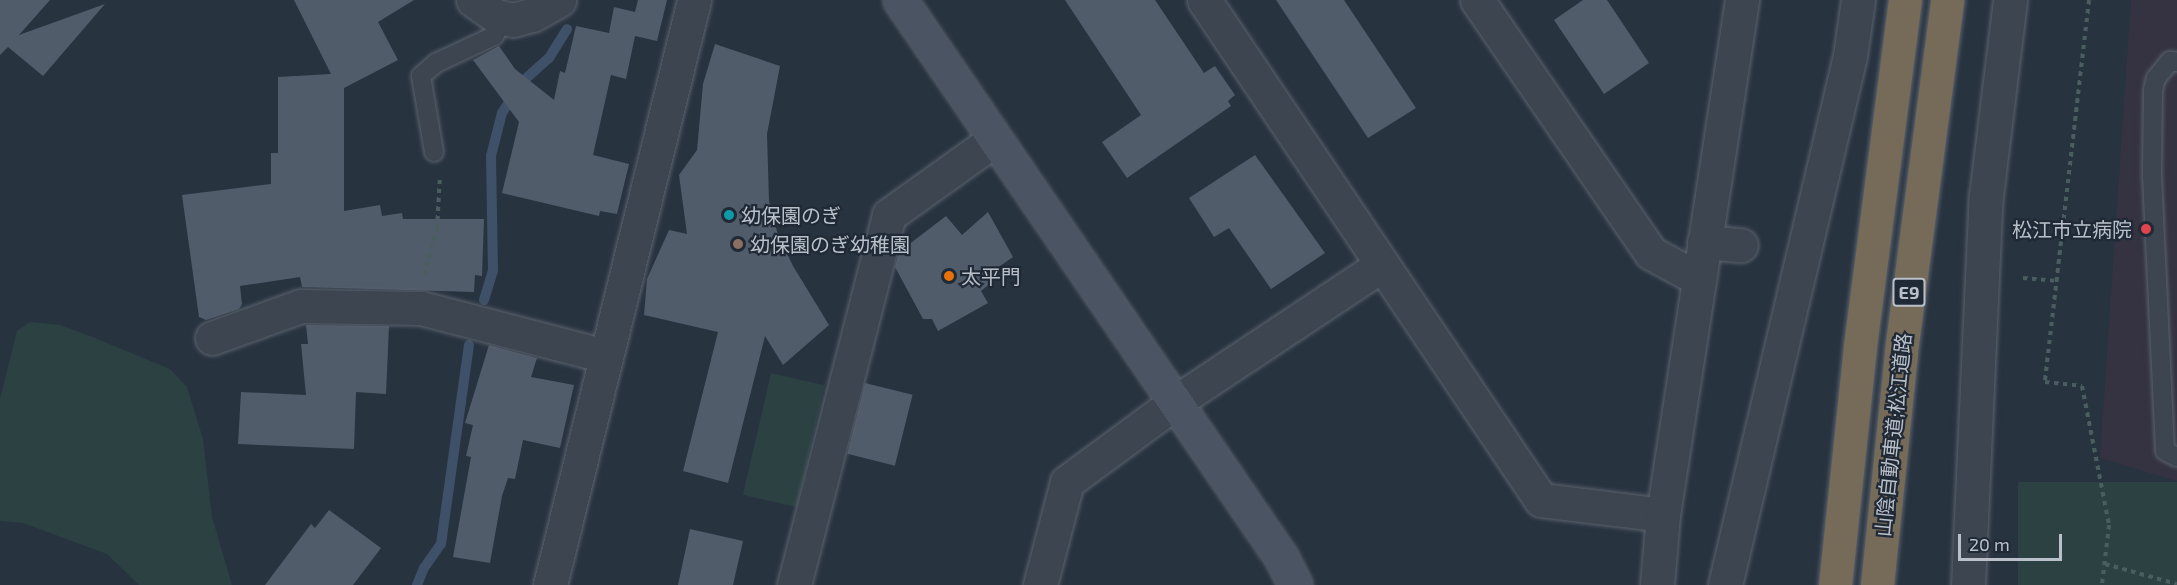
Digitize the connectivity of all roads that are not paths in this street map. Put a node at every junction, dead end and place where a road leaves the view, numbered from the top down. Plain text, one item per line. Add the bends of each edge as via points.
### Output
1 (473, 0) edge
2 (559, 0) edge
3 (694, 0) edge
4 (900, 0) edge
5 (1204, 0) edge
6 (1477, 0) edge
7 (1742, 0) edge
8 (1858, 0) edge
9 (1905, 0) edge
10 (1947, 0) edge
11 (2010, 0) edge
12 (504, 19) junction
13 (2177, 62) edge
14 (995, 139) junction
15 (434, 152) road end
16 (1704, 242) junction
17 (1742, 245) dead end
18 (1382, 265) junction
19 (1699, 279) junction
20 (212, 338) dead end
21 (605, 356) junction
22 (1174, 403) junction
23 (2177, 457) edge
24 (1663, 515) junction
25 (550, 585) edge
26 (794, 585) edge
27 (1040, 585) edge
28 (1295, 585) edge
29 (1657, 585) edge
30 (1725, 585) edge
31 (1835, 585) edge
32 (1877, 585) edge
33 (1968, 585) edge

1 - 12 street
2 - 12 street via 532,15
3 - 21 street
4 - 14 street
5 - 18 street
6 - 19 street via 1651,253
7 - 16 street
8 - 30 street via 1850,56
9 - 31 highway, E9 via 1862,334
10 - 32 highway, 山陰自動車道;松江道路 / E9 via 1901,351
11 - 33 street via 1986,196
12 - 15 lane via 494,36 436,63 421,76
13 - 23 lane via 2170,61 2156,78 2153,90 2152,174 2165,452
14 - 22 street
14 - 26 street via 889,215
16 - 17 street
16 - 19 street
18 - 22 street
18 - 24 street via 1541,500
19 - 24 street
20 - 21 street via 301,306 421,308
21 - 25 street
22 - 27 street via 1067,482
22 - 28 street via 1281,556
24 - 29 street

